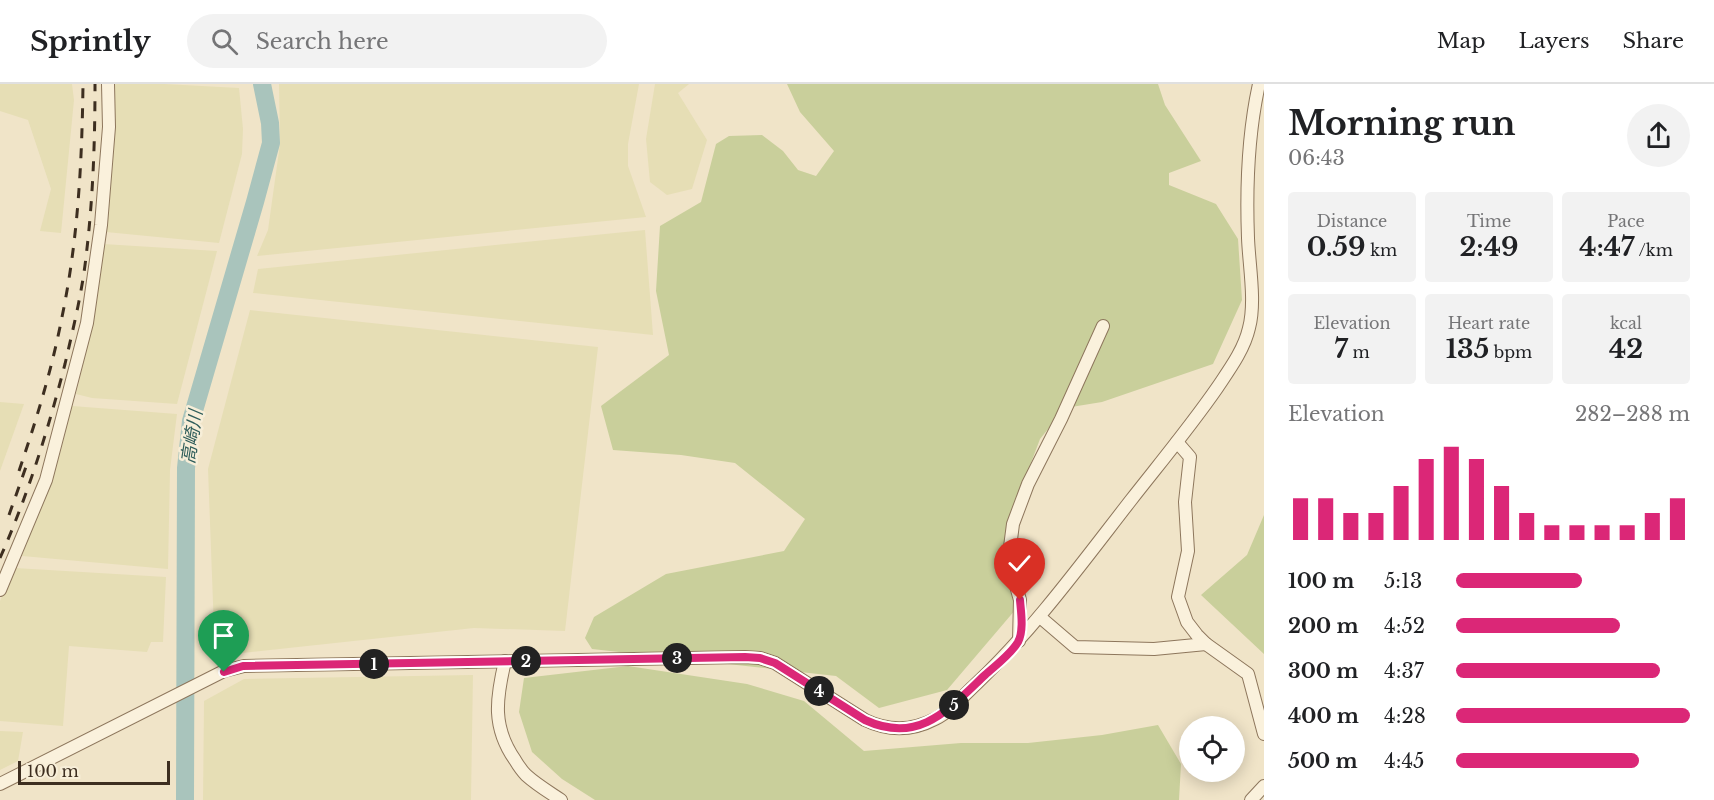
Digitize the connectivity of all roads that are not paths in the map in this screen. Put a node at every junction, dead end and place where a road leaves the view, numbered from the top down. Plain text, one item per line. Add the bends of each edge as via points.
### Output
1 (108, 84) edge
2 (1259, 84) edge
3 (1264, 315) edge
4 (1250, 320) junction
5 (1103, 326) dead end
6 (1177, 442) junction
7 (0, 590) edge
8 (1040, 616) junction
9 (1019, 641) junction
10 (1206, 644) junction
11 (505, 661) junction
12 (1264, 734) edge
13 (0, 784) edge
14 (1264, 786) edge
15 (561, 800) edge
16 (1251, 800) edge

1 - 7 street via 109,127 101,225 87,323 46,480
2 - 4 street via 1250,131
3 - 4 street
4 - 6 street via 1233,366
5 - 9 street via 1013,524 1010,565 1020,600
6 - 8 street
6 - 10 street via 1190,457 1185,502 1188,551 1178,597 1187,622
8 - 9 street
8 - 10 street via 1075,647 1154,649
9 - 11 street via 949,710 936,719 901,729 865,720 775,663 760,658
10 - 12 street via 1248,674
11 - 13 street via 243,666
11 - 15 street via 496,713 501,734 525,774
14 - 16 street

